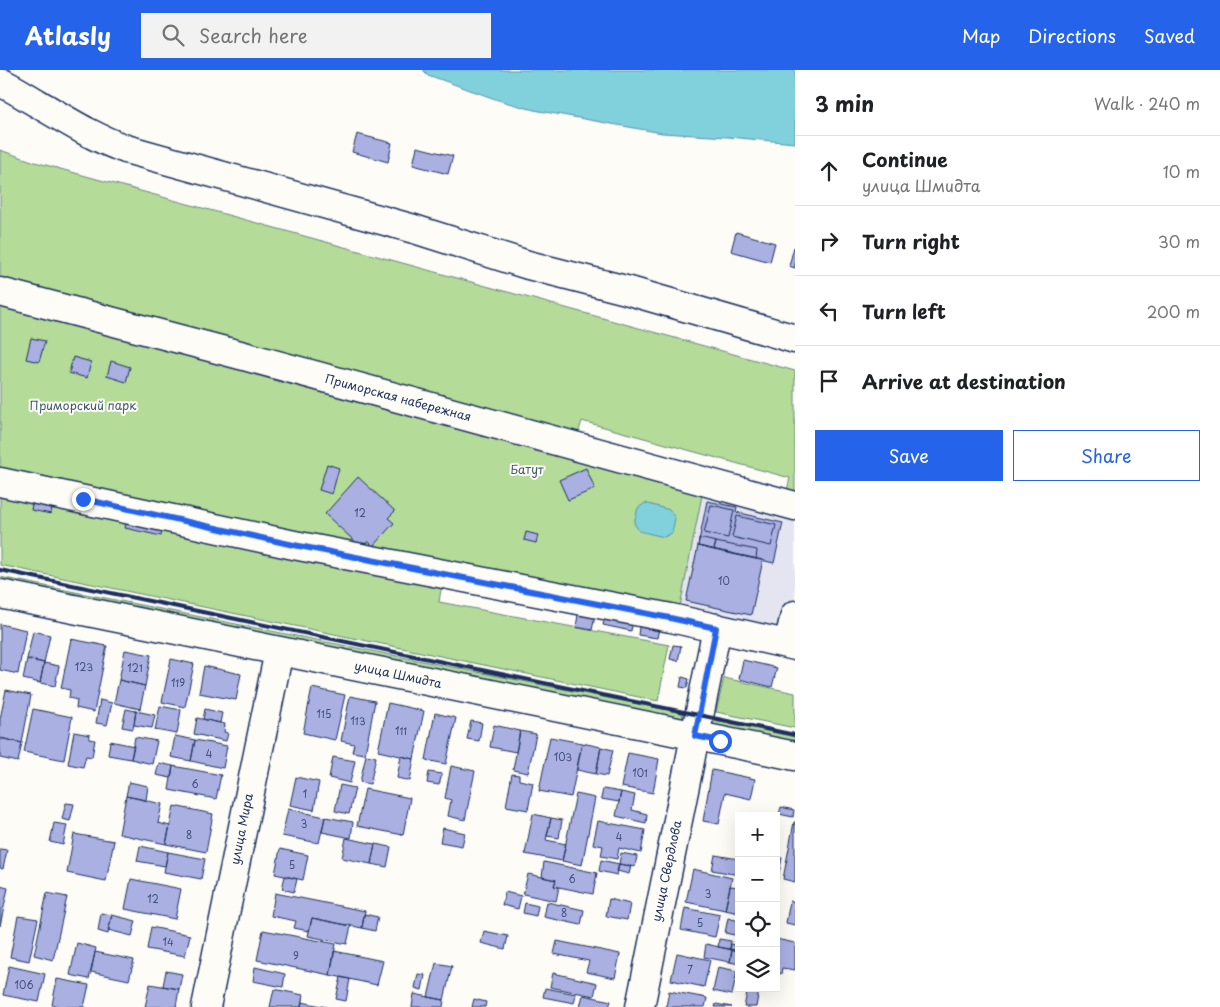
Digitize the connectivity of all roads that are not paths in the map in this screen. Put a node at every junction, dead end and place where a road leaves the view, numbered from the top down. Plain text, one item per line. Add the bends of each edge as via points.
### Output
1 (0, 82) edge
2 (0, 292) edge
3 (795, 339) edge
4 (0, 482) edge
5 (795, 506) edge
6 (0, 594) edge
7 (795, 615) edge
8 (716, 628) junction
9 (791, 645) edge
10 (279, 651) junction
11 (695, 736) junction
12 (795, 756) edge
13 (206, 1007) edge
14 (640, 1007) edge

1 - 3 street via 88,133 126,149
2 - 5 street, Приморская набережная
4 - 8 street via 294,545
6 - 10 street, улица Шмидта
7 - 9 street
8 - 9 street
8 - 11 street, улица Свердлова
10 - 11 street, улица Шмидта
10 - 13 street, улица Мира
11 - 12 street, улица Шмидта
11 - 14 street, улица Свердлова

